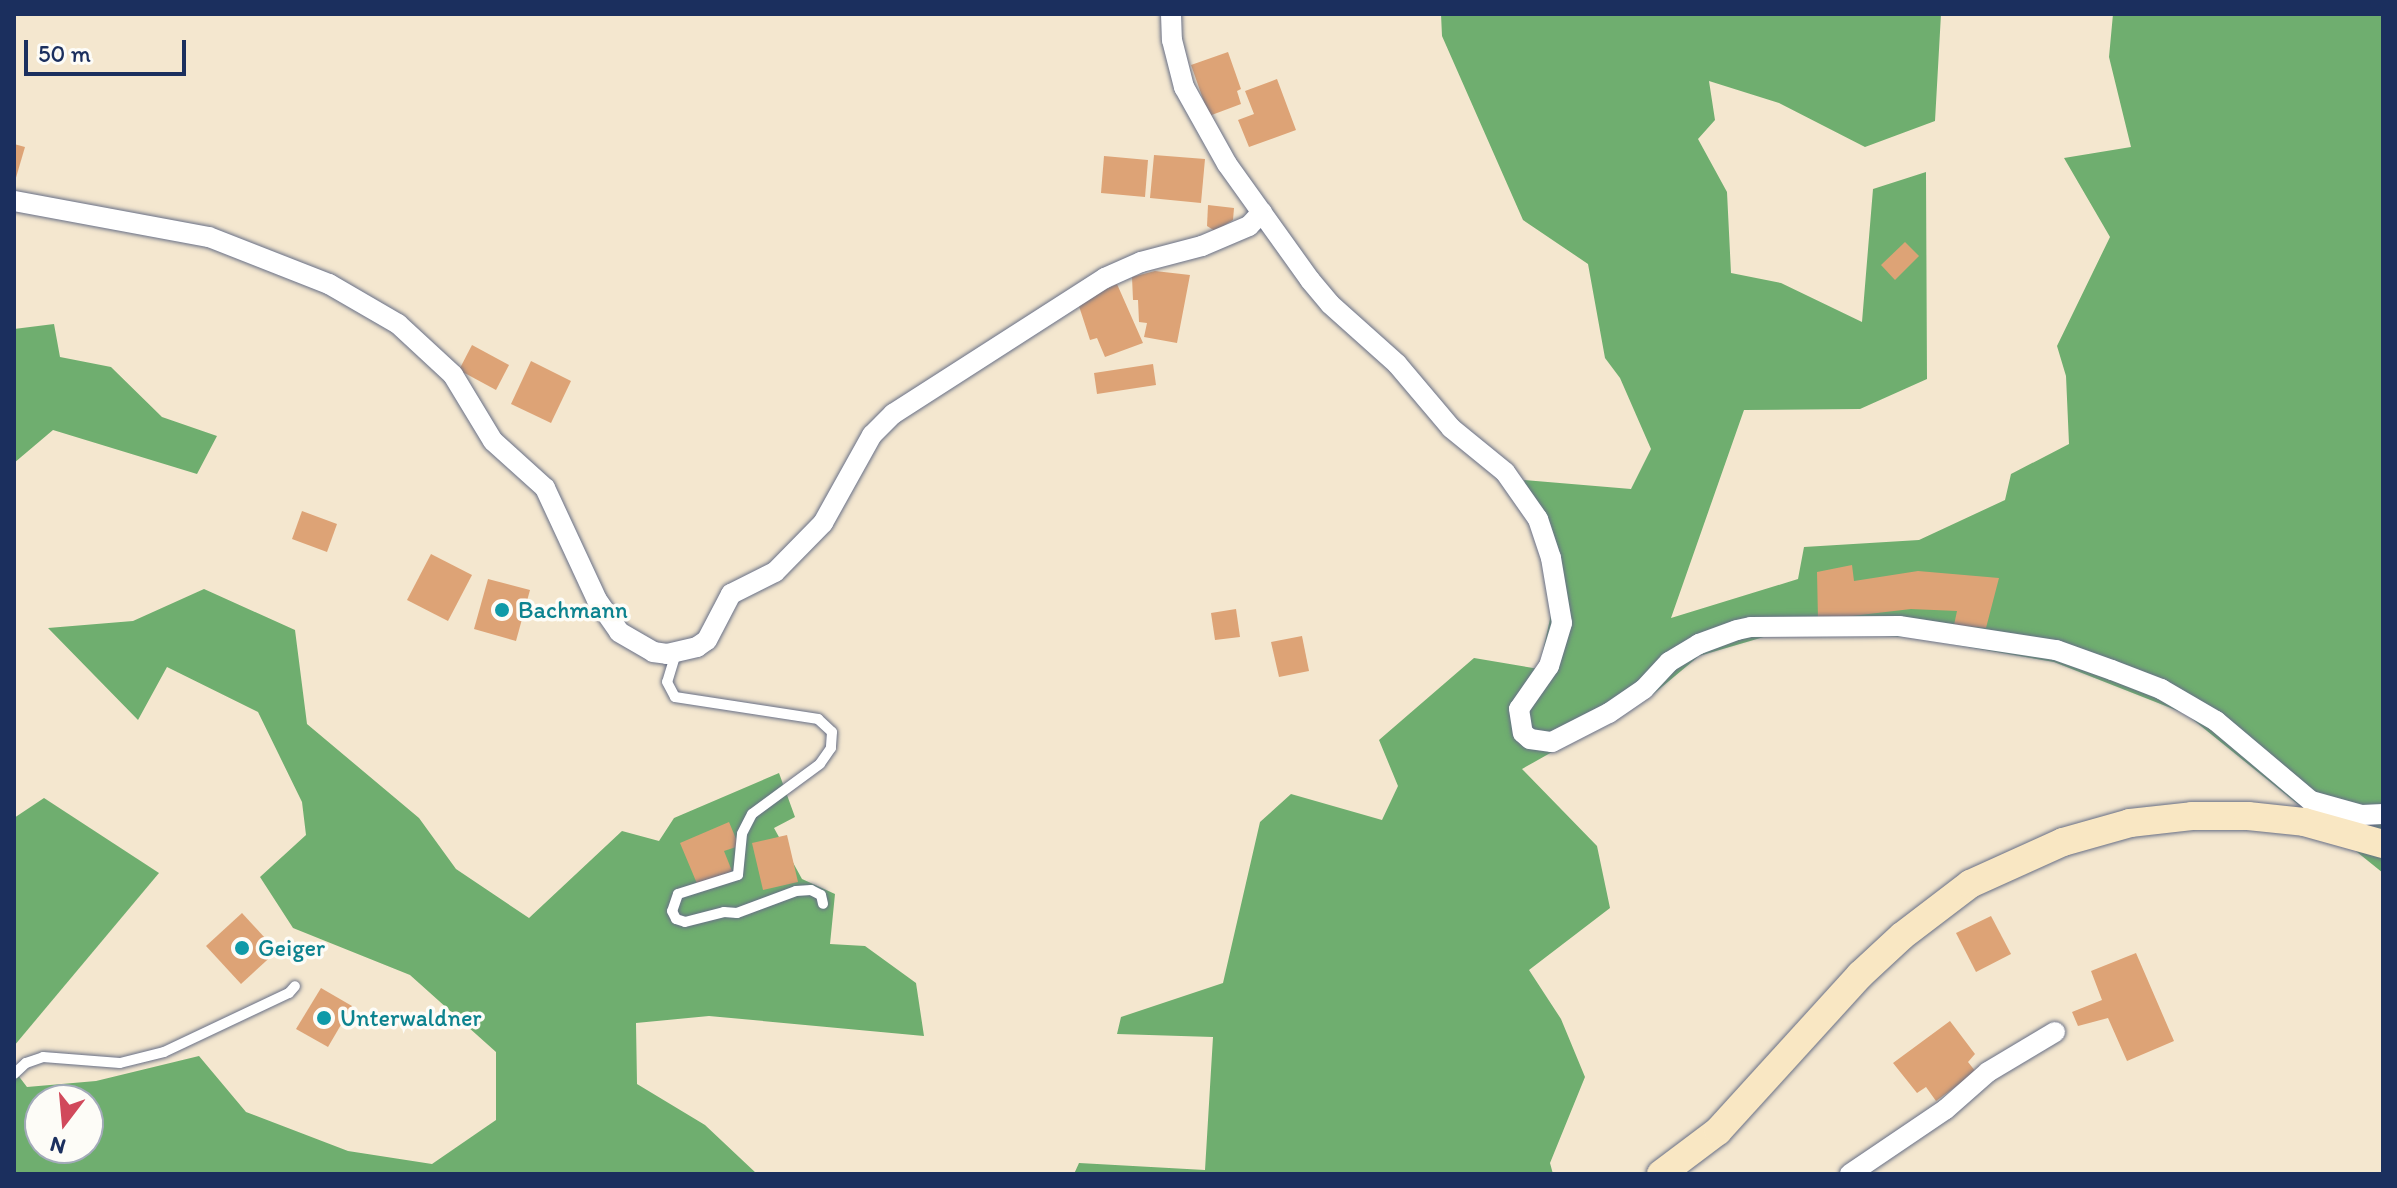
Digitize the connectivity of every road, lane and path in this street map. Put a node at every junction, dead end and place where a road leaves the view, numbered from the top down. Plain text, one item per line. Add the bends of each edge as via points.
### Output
1 (1171, 14) edge
2 (14, 201) edge
3 (1262, 212) junction
4 (676, 653) junction
5 (2383, 814) edge
6 (2383, 844) edge
7 (823, 904) dead end
8 (295, 986) dead end
9 (2055, 1032) dead end
10 (14, 1074) edge
11 (1661, 1174) edge
12 (1850, 1174) edge

1 - 3 street via 1184,87 1227,164
2 - 4 street via 209,237 329,284 398,324 453,375 493,441 545,488 597,600 619,632 653,652
3 - 4 street via 1249,226 1202,246 1105,278 893,414 872,435 823,523 775,572 731,594 707,640
3 - 5 street via 1330,304 1389,356 1451,428 1505,472 1538,519 1562,623 1549,666 1519,709 1523,733 1530,739 1552,742 1573,732 1644,689 1679,656 1737,630 1899,626 2056,650 2161,689 2216,721 2311,801 2354,814
4 - 7 lane via 667,682 675,697 818,719 832,732 831,748 820,764 752,814 742,834 738,875 678,894 672,911 676,919 737,913 796,891 811,890 821,895
6 - 11 main road via 2304,822 2192,816 2130,823 2063,842 1970,884 1860,975 1718,1131
8 - 10 lane via 164,1052 120,1063 43,1057
9 - 12 street via 1988,1072 1946,1109

